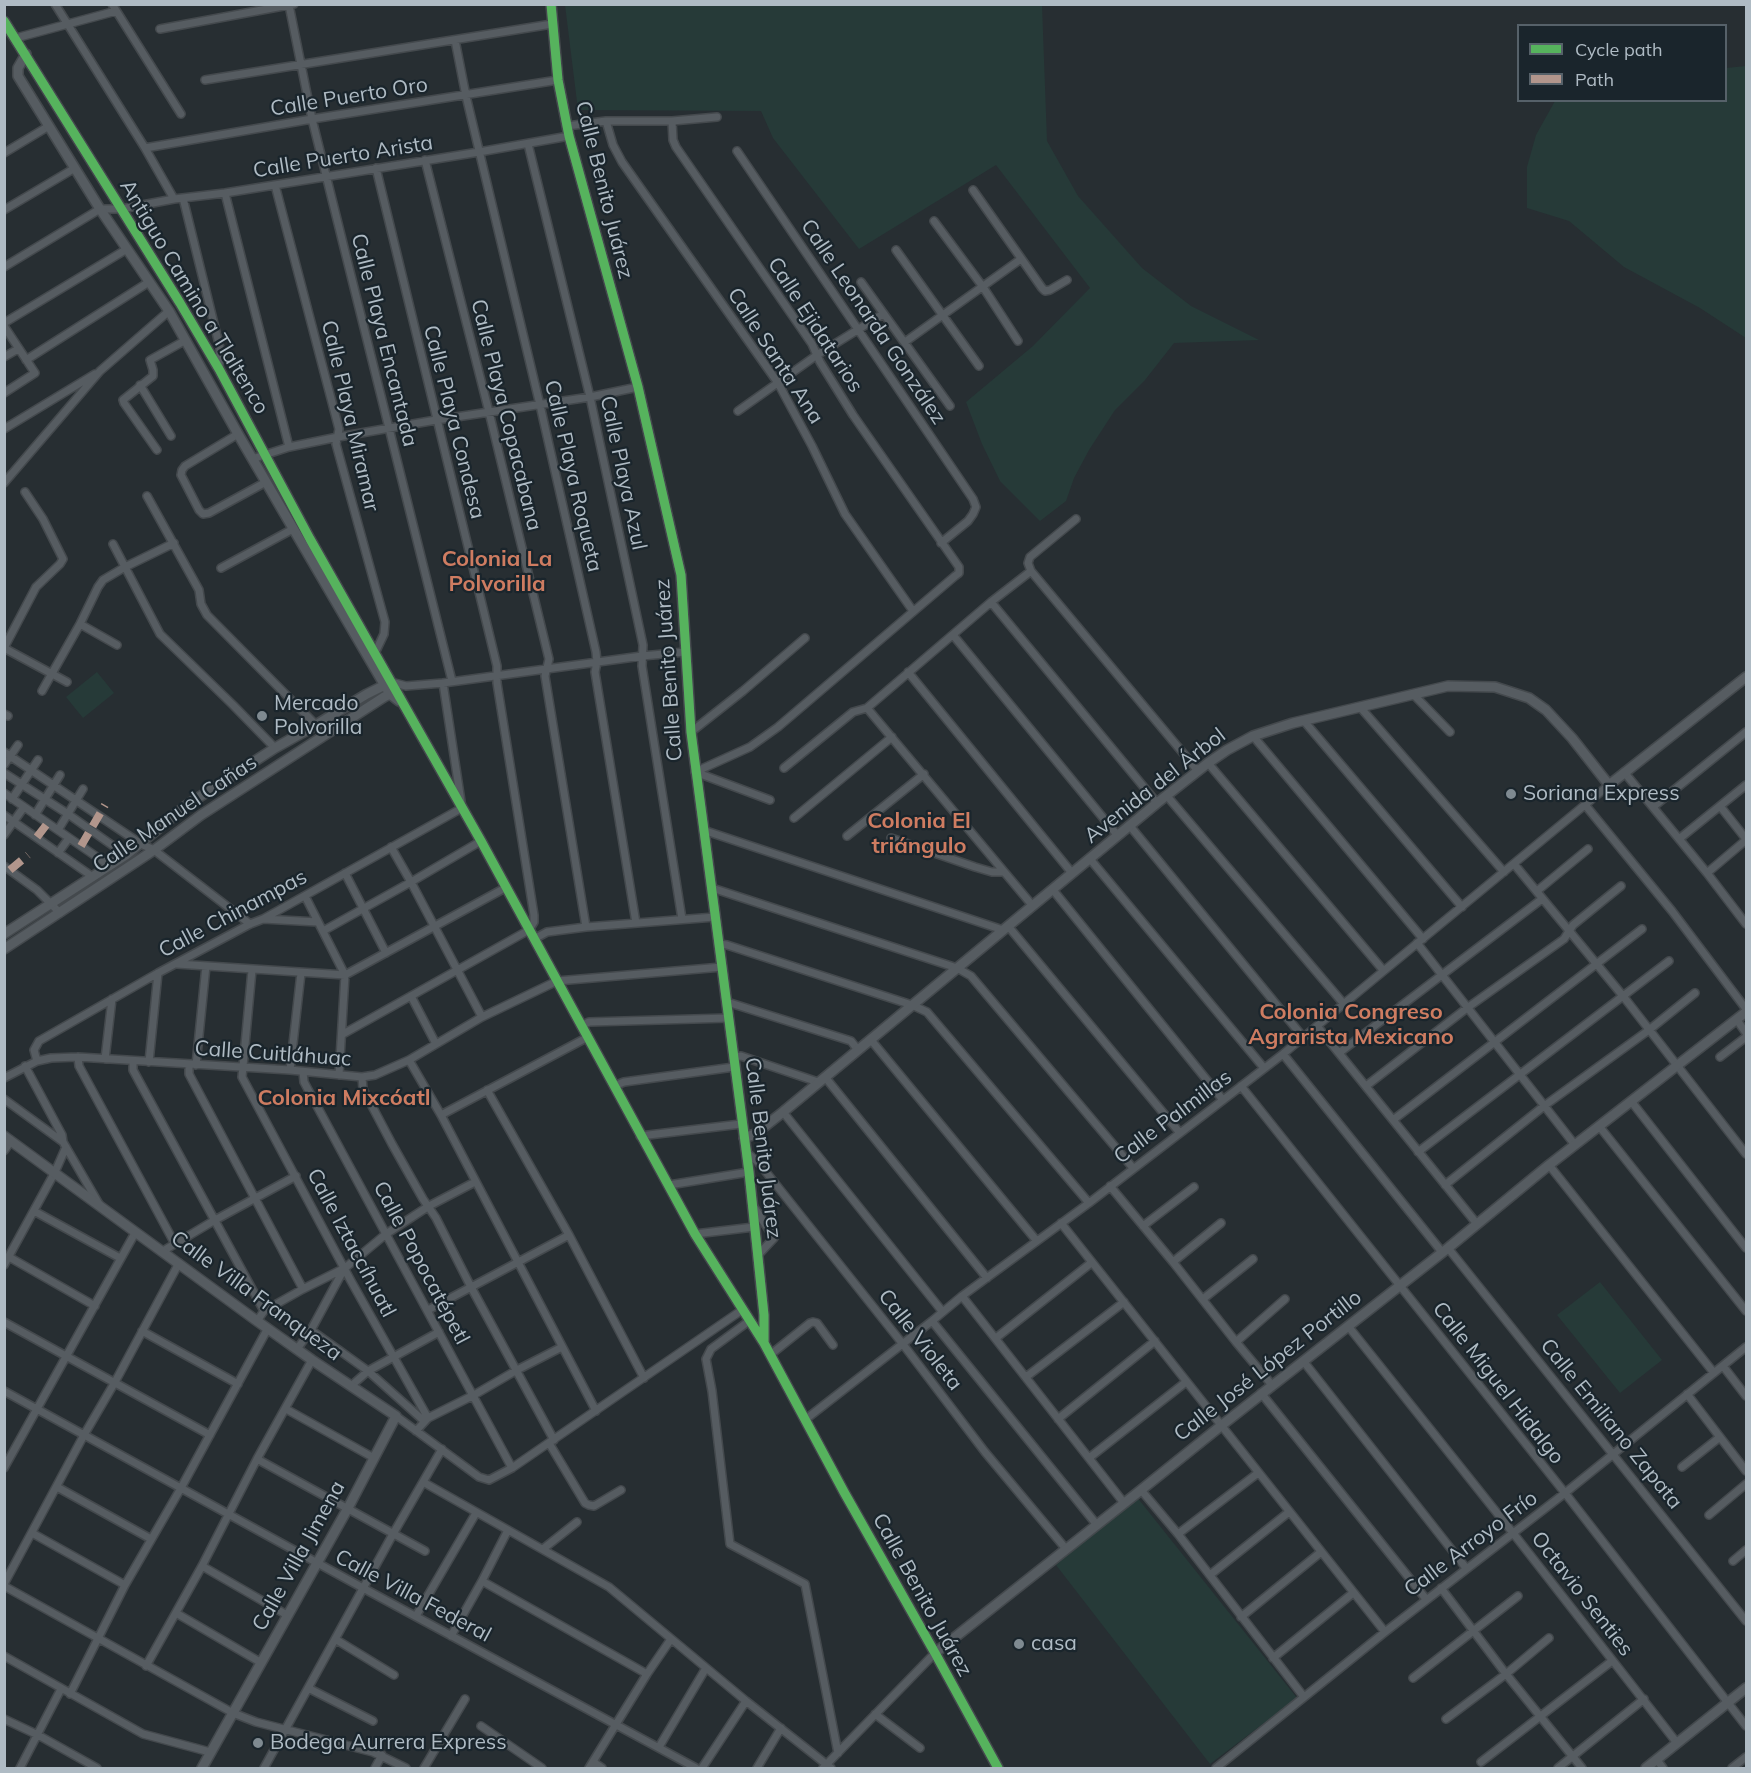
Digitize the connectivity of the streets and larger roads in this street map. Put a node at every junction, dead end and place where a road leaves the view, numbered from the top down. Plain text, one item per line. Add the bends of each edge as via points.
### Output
1 (55, 4) edge
2 (551, 4) edge
3 (292, 5) edge
4 (114, 8) edge
5 (4, 21) edge
6 (67, 24) junction
7 (552, 24) junction
8 (160, 29) dead end
9 (16, 38) junction
10 (455, 40) junction
11 (26, 54) junction
12 (301, 64) junction
13 (205, 80) dead end
14 (558, 80) junction
15 (466, 96) junction
16 (181, 114) dead end
17 (717, 117) dead end
18 (312, 119) junction
19 (606, 122) junction
20 (672, 122) junction
21 (49, 126) junction
22 (568, 131) junction
23 (528, 144) junction
24 (144, 148) junction
25 (737, 151) dead end
26 (479, 152) junction
27 (4, 153) edge
28 (425, 160) junction
29 (75, 168) junction
30 (376, 168) junction
31 (325, 176) junction
32 (275, 185) junction
33 (973, 190) dead end
34 (225, 193) junction
35 (183, 198) junction
36 (174, 199) junction
37 (100, 209) junction
38 (121, 209) junction
39 (4, 210) edge
40 (934, 220) dead end
41 (127, 249) junction
42 (896, 250) dead end
43 (1021, 259) junction
44 (4, 267) edge
45 (1067, 280) dead end
46 (149, 282) junction
47 (861, 282) dead end
48 (983, 287) junction
49 (169, 311) junction
50 (883, 314) junction
51 (942, 316) junction
52 (4, 324) edge
53 (859, 329) junction
54 (186, 340) junction
55 (1018, 340) dead end
56 (905, 342) junction
57 (18, 349) junction
58 (817, 356) junction
59 (4, 357) edge
60 (26, 360) junction
61 (980, 366) dead end
62 (219, 369) junction
63 (100, 371) junction
64 (777, 383) junction
65 (140, 385) junction
66 (638, 387) junction
67 (4, 393) edge
68 (590, 397) junction
69 (540, 405) junction
70 (950, 406) dead end
71 (738, 411) dead end
72 (489, 412) junction
73 (436, 420) junction
74 (389, 428) junction
75 (4, 429) edge
76 (238, 434) junction
77 (171, 436) dead end
78 (338, 437) junction
79 (289, 447) junction
80 (157, 450) dead end
81 (264, 454) junction
82 (252, 459) junction
83 (266, 482) junction
84 (4, 483) edge
85 (25, 492) dead end
86 (147, 496) dead end
87 (1076, 519) dead end
88 (293, 529) junction
89 (306, 542) junction
90 (174, 543) junction
91 (941, 543) junction
92 (113, 544) dead end
93 (125, 567) junction
94 (221, 568) dead end
95 (1031, 571) junction
96 (991, 602) junction
97 (345, 610) junction
98 (913, 611) junction
99 (80, 624) junction
100 (953, 635) junction
101 (805, 638) dead end
102 (117, 645) dead end
103 (4, 648) edge
104 (686, 652) junction
105 (375, 653) junction
106 (642, 656) junction
107 (597, 662) junction
108 (548, 668) junction
109 (908, 672) junction
110 (53, 674) junction
111 (498, 675) junction
112 (1746, 677) edge
113 (452, 681) junction
114 (67, 682) dead end
115 (442, 683) junction
116 (390, 688) junction
117 (42, 691) dead end
118 (1413, 694) junction
119 (1360, 707) junction
120 (867, 708) junction
121 (1304, 720) junction
122 (316, 725) junction
123 (691, 732) junction
124 (1450, 732) dead end
125 (1746, 732) edge
126 (1253, 736) junction
127 (892, 737) junction
128 (18, 745) dead end
129 (275, 748) junction
130 (8, 754) edge
131 (38, 760) dead end
132 (1208, 763) junction
133 (4, 765) edge
134 (784, 768) dead end
135 (31, 770) junction
136 (1198, 771) junction
137 (695, 772) junction
138 (1624, 772) junction
139 (4, 773) edge
140 (924, 774) junction
141 (60, 775) dead end
142 (22, 785) junction
143 (54, 785) junction
144 (1609, 785) junction
145 (1746, 785) edge
146 (83, 789) dead end
147 (4, 794) edge
148 (1167, 796) junction
149 (12, 799) junction
150 (45, 800) junction
151 (76, 800) junction
152 (770, 800) dead end
153 (1157, 803) junction
154 (1586, 806) junction
155 (1720, 806) junction
156 (24, 807) junction
157 (1653, 807) junction
158 (462, 808) junction
159 (68, 814) junction
160 (4, 815) edge
161 (35, 815) junction
162 (794, 818) dead end
163 (14, 821) junction
164 (1130, 826) junction
165 (58, 830) junction
166 (703, 830) junction
167 (4, 835) edge
168 (847, 836) dead end
169 (1118, 836) junction
170 (69, 838) junction
171 (891, 838) dead end
172 (1679, 839) junction
173 (1746, 840) edge
174 (481, 841) junction
175 (141, 844) junction
176 (391, 848) junction
177 (1588, 849) dead end
178 (154, 850) junction
179 (58, 853) junction
180 (126, 855) junction
181 (1090, 859) junction
182 (1514, 864) junction
183 (4, 866) edge
184 (110, 866) junction
185 (1004, 872) junction
186 (1504, 872) junction
187 (345, 873) junction
188 (1072, 873) junction
189 (1707, 873) junction
190 (93, 877) junction
191 (411, 882) junction
192 (1621, 886) dead end
193 (506, 888) junction
194 (712, 888) junction
195 (1053, 890) junction
196 (1537, 891) junction
197 (305, 896) junction
198 (1542, 899) junction
199 (52, 904) junction
200 (1032, 905) junction
201 (1462, 907) junction
202 (364, 908) junction
203 (60, 913) junction
204 (715, 917) junction
205 (263, 919) junction
206 (682, 919) junction
207 (318, 922) junction
208 (636, 923) junction
209 (250, 924) junction
210 (1746, 924) edge
211 (434, 926) junction
212 (586, 927) junction
213 (1006, 928) junction
214 (1642, 929) dead end
215 (323, 931) junction
216 (1569, 932) junction
217 (4, 934) edge
218 (532, 935) junction
219 (1420, 941) junction
220 (719, 944) junction
221 (4, 949) edge
222 (386, 953) junction
223 (1669, 961) dead end
224 (177, 964) junction
225 (1596, 965) junction
226 (206, 966) junction
227 (722, 967) junction
228 (957, 968) junction
229 (252, 970) junction
230 (1383, 970) junction
231 (457, 971) junction
232 (158, 973) junction
233 (301, 973) junction
234 (345, 975) junction
235 (1443, 976) junction
236 (557, 981) junction
237 (1695, 993) dead end
238 (411, 996) junction
239 (1623, 996) junction
240 (112, 999) junction
241 (727, 1002) junction
242 (1343, 1003) junction
243 (912, 1005) junction
244 (1467, 1008) junction
245 (1746, 1010) edge
246 (482, 1017) junction
247 (729, 1018) junction
248 (1737, 1020) junction
249 (581, 1026) junction
250 (1317, 1026) junction
251 (1649, 1030) junction
252 (343, 1034) junction
253 (1746, 1035) edge
254 (588, 1037) junction
255 (1303, 1037) junction
256 (872, 1040) junction
257 (1495, 1042) junction
258 (436, 1044) junction
259 (858, 1050) junction
260 (1339, 1053) junction
261 (1283, 1054) junction
262 (734, 1056) junction
263 (78, 1057) junction
264 (1719, 1057) dead end
265 (105, 1059) junction
266 (409, 1060) junction
267 (37, 1061) junction
268 (133, 1061) junction
269 (149, 1062) junction
270 (193, 1065) junction
271 (1676, 1065) junction
272 (25, 1066) junction
273 (242, 1067) junction
274 (734, 1067) junction
275 (1264, 1068) junction
276 (290, 1071) junction
277 (303, 1072) junction
278 (1518, 1074) junction
279 (339, 1075) junction
280 (362, 1077) junction
281 (4, 1078) edge
282 (822, 1080) junction
283 (614, 1086) junction
284 (1241, 1086) junction
285 (1366, 1086) junction
286 (487, 1090) junction
287 (4, 1099) edge
288 (1223, 1100) junction
289 (1631, 1101) junction
290 (1544, 1106) junction
291 (783, 1112) junction
292 (441, 1115) junction
293 (1393, 1120) junction
294 (741, 1124) junction
295 (1599, 1126) junction
296 (1180, 1133) junction
297 (640, 1136) junction
298 (8, 1138) edge
299 (744, 1138) junction
300 (65, 1144) junction
301 (1575, 1145) junction
302 (4, 1151) edge
303 (746, 1152) junction
304 (1418, 1152) junction
305 (1746, 1154) edge
306 (1549, 1165) junction
307 (1132, 1168) junction
308 (55, 1172) junction
309 (749, 1172) junction
310 (296, 1176) junction
311 (475, 1182) junction
312 (669, 1185) junction
313 (1445, 1185) junction
314 (1110, 1186) junction
315 (1194, 1186) dead end
316 (256, 1198) junction
317 (751, 1203) junction
318 (1089, 1203) junction
319 (100, 1206) junction
320 (429, 1206) junction
321 (34, 1211) junction
322 (215, 1220) junction
323 (1061, 1223) junction
324 (1221, 1223) dead end
325 (1477, 1224) junction
326 (1143, 1226) junction
327 (754, 1227) junction
328 (135, 1233) junction
329 (386, 1234) junction
330 (695, 1234) junction
331 (569, 1235) junction
332 (1036, 1240) junction
333 (175, 1244) junction
334 (1746, 1248) edge
335 (1445, 1250) junction
336 (163, 1251) junction
337 (758, 1255) junction
338 (9, 1257) junction
339 (120, 1258) junction
340 (1253, 1258) dead end
341 (1173, 1262) junction
342 (179, 1263) junction
343 (518, 1263) junction
344 (1091, 1263) junction
345 (4, 1265) edge
346 (345, 1268) junction
347 (987, 1278) junction
348 (1399, 1285) junction
349 (471, 1287) junction
350 (303, 1289) junction
351 (962, 1296) junction
352 (1203, 1299) junction
353 (1285, 1299) dead end
354 (1124, 1302) junction
355 (95, 1306) junction
356 (428, 1310) junction
357 (742, 1310) junction
358 (264, 1311) junction
359 (942, 1311) junction
360 (1746, 1311) edge
361 (257, 1321) junction
362 (749, 1321) junction
363 (932, 1321) junction
364 (4, 1322) edge
365 (1348, 1326) junction
366 (268, 1328) junction
367 (311, 1330) junction
368 (142, 1331) junction
369 (439, 1332) junction
370 (996, 1338) junction
371 (1155, 1341) junction
372 (1236, 1342) junction
373 (764, 1343) junction
374 (902, 1343) junction
375 (833, 1345) dead end
376 (562, 1347) junction
377 (1746, 1347) edge
378 (297, 1349) junction
379 (770, 1355) junction
380 (68, 1356) junction
381 (394, 1357) junction
382 (312, 1360) junction
383 (1304, 1362) junction
384 (1723, 1366) junction
385 (517, 1370) junction
386 (368, 1371) junction
387 (1714, 1373) junction
388 (1026, 1377) junction
389 (644, 1378) junction
390 (116, 1382) junction
391 (1186, 1382) junction
392 (238, 1384) junction
393 (1272, 1385) junction
394 (351, 1386) junction
395 (4, 1391) edge
396 (1261, 1394) junction
397 (1687, 1394) junction
398 (474, 1395) junction
399 (1746, 1395) edge
400 (37, 1409) junction
401 (286, 1409) junction
402 (596, 1411) junction
403 (396, 1416) junction
404 (806, 1419) junction
405 (1058, 1419) junction
406 (426, 1420) junction
407 (1221, 1425) junction
408 (416, 1431) junction
409 (84, 1435) junction
410 (210, 1435) junction
411 (1720, 1437) junction
412 (551, 1442) junction
413 (442, 1449) junction
414 (1614, 1454) junction
415 (374, 1458) junction
416 (1089, 1458) junction
417 (7, 1459) edge
418 (257, 1459) junction
419 (1682, 1467) dead end
420 (4, 1468) edge
421 (512, 1468) junction
422 (1746, 1471) edge
423 (1258, 1473) junction
424 (423, 1482) junction
425 (1746, 1484) edge
426 (57, 1487) junction
427 (180, 1488) junction
428 (621, 1490) dead end
429 (1142, 1490) junction
430 (1564, 1493) junction
431 (1124, 1503) junction
432 (348, 1508) junction
433 (1289, 1512) junction
434 (476, 1513) junction
435 (229, 1514) junction
436 (1709, 1515) dead end
437 (577, 1522) dead end
438 (1097, 1525) junction
439 (508, 1530) junction
440 (32, 1533) junction
441 (393, 1533) junction
442 (1513, 1533) junction
443 (1178, 1534) junction
444 (151, 1539) junction
445 (543, 1549) junction
446 (1066, 1549) junction
447 (1746, 1550) edge
448 (425, 1551) dead end
449 (1321, 1552) junction
450 (1733, 1561) dead end
451 (316, 1562) junction
452 (202, 1566) junction
453 (1466, 1568) junction
454 (1210, 1575) junction
455 (482, 1581) junction
456 (4, 1585) edge
457 (125, 1585) junction
458 (363, 1588) junction
459 (1441, 1588) junction
460 (1353, 1593) junction
461 (1518, 1596) dead end
462 (1426, 1599) junction
463 (176, 1612) junction
464 (287, 1615) junction
465 (416, 1616) junction
466 (1241, 1617) junction
467 (1746, 1621) edge
468 (1474, 1631) junction
469 (1385, 1632) junction
470 (451, 1636) junction
471 (1549, 1638) dead end
472 (99, 1639) junction
473 (335, 1639) junction
474 (671, 1639) junction
475 (935, 1653) junction
476 (4, 1656) edge
477 (1273, 1658) junction
478 (1612, 1661) junction
479 (260, 1662) junction
480 (146, 1666) junction
481 (706, 1668) junction
482 (647, 1674) junction
483 (1506, 1674) junction
484 (394, 1675) dead end
485 (1413, 1678) dead end
486 (308, 1688) junction
487 (1746, 1688) edge
488 (61, 1689) junction
489 (70, 1694) junction
490 (1304, 1698) junction
491 (465, 1699) dead end
492 (1644, 1699) junction
493 (746, 1701) junction
494 (1728, 1702) junction
495 (233, 1713) junction
496 (875, 1714) junction
497 (1540, 1716) junction
498 (4, 1719) edge
499 (1446, 1719) dead end
500 (373, 1721) dead end
501 (617, 1725) junction
502 (481, 1726) dead end
503 (1746, 1726) edge
504 (285, 1728) junction
505 (781, 1728) junction
506 (38, 1735) junction
507 (1677, 1743) junction
508 (659, 1747) junction
509 (920, 1748) dead end
510 (210, 1752) junction
511 (838, 1753) junction
512 (382, 1755) junction
513 (1572, 1757) junction
514 (1746, 1757) edge
515 (1657, 1760) junction
516 (1481, 1762) dead end
517 (591, 1766) edge
518 (827, 1767) edge
519 (20, 1768) edge
520 (97, 1768) edge
521 (202, 1768) edge
522 (264, 1768) edge
523 (375, 1768) edge
524 (406, 1768) edge
525 (424, 1768) edge
526 (542, 1768) edge
527 (602, 1768) edge
528 (696, 1768) edge
529 (702, 1768) edge
530 (757, 1768) edge
531 (998, 1768) edge
532 (1216, 1768) edge
533 (1558, 1768) edge
534 (1582, 1768) edge
535 (1646, 1768) edge
536 (1663, 1768) edge
537 (1732, 1768) edge

1 - 6 street
2 - 7 street, Calle Benito Juárez
3 - 8 street
3 - 12 street, Calle Playa Encantada
4 - 6 street
4 - 16 street
5 - 9 street, Antiguo Camino a Tlaltenco
6 - 9 street
6 - 24 street
7 - 10 street
7 - 14 street, Calle Benito Juárez
9 - 11 street, Antiguo Camino a Tlaltenco
10 - 12 street
10 - 15 street, Calle Playa Roqueta
11 - 21 street via 18,76
11 - 38 street, Antiguo Camino a Tlaltenco
12 - 13 street
12 - 18 street, Calle Playa Encantada
14 - 15 street, Calle Puerto Oro
14 - 22 street, Calle Benito Juárez
15 - 18 street, Calle Puerto Oro
15 - 26 street, Calle Playa Roqueta
17 - 20 street
18 - 24 street, Calle Puerto Oro
18 - 31 street, Calle Playa Encantada
19 - 20 street
19 - 22 street
19 - 64 street, Calle Santa Ana via 622,162
20 - 58 street, Calle Ejidatarios via 676,147
21 - 27 street
21 - 29 street
22 - 23 street, Calle Puerto Arista
22 - 66 street, Calle Benito Juárez
23 - 26 street, Calle Puerto Arista
23 - 68 street, Calle Playa Azul
24 - 36 street
25 - 53 street, Calle Leonarda González
26 - 28 street, Calle Puerto Arista
26 - 69 street, Calle Playa Roqueta
28 - 30 street, Calle Puerto Arista
28 - 72 street, Calle Playa Copacabana
29 - 37 street
29 - 39 street
30 - 31 street, Calle Puerto Arista
30 - 73 street, Calle Playa Condesa
31 - 32 street, Calle Puerto Arista
31 - 74 street, Calle Playa Encantada
32 - 34 street, Calle Puerto Arista
32 - 78 street, Calle Playa Miramar
33 - 43 street
34 - 35 street, Calle Puerto Arista
34 - 79 street
35 - 36 street, Calle Puerto Arista
35 - 62 street via 220,348
36 - 38 street, Calle Puerto Arista
37 - 38 street, Calle Puerto Arista
37 - 41 street
37 - 44 street
38 - 62 street, Antiguo Camino a Tlaltenco
40 - 48 street
41 - 46 street
41 - 52 street
42 - 51 street
43 - 45 street via 1046,291
43 - 48 street
46 - 49 street
46 - 60 street
47 - 50 street
48 - 51 street
48 - 55 street
49 - 54 street
49 - 63 street
50 - 53 street
50 - 56 street
51 - 56 street
51 - 61 street
52 - 57 street
53 - 58 street
53 - 91 street, Calle Leonarda González via 973,499 976,507 968,521
54 - 65 street via 150,360 153,376
54 - 76 street
56 - 70 street
57 - 59 street
57 - 60 street
58 - 64 street
58 - 91 street, Calle Ejidatarios
60 - 67 street via 35,373
62 - 81 street, Antiguo Camino a Tlaltenco
63 - 75 street
63 - 84 street
64 - 71 street
64 - 98 street, Calle Santa Ana via 845,514
65 - 77 street
65 - 80 street via 124,398 124,403
66 - 68 street
66 - 104 street, Calle Benito Juárez via 681,574
68 - 69 street
68 - 106 street, Calle Playa Azul
69 - 72 street
69 - 107 street, Calle Playa Roqueta
72 - 73 street
72 - 108 street, Calle Playa Copacabana
73 - 74 street
73 - 111 street, Calle Playa Condesa
74 - 78 street
74 - 113 street, Calle Playa Encantada
76 - 82 street
76 - 83 street via 182,470 180,475 199,510 209,513
78 - 79 street
78 - 105 street, Calle Playa Miramar via 336,444 385,622
79 - 81 street
81 - 82 street
81 - 89 street, Antiguo Camino a Tlaltenco
82 - 83 street
83 - 88 street
85 - 103 street via 63,559 36,587
86 - 90 street
87 - 95 street via 1030,557
88 - 89 street
88 - 94 street
89 - 97 street, Antiguo Camino a Tlaltenco
90 - 93 street
90 - 122 street via 199,590 207,615
91 - 98 street, Calle Ejidatarios via 959,567 959,573
92 - 93 street
93 - 99 street via 103,580
93 - 129 street via 160,634
95 - 96 street
95 - 136 street
96 - 100 street
96 - 153 street
97 - 105 street, Antiguo Camino a Tlaltenco
97 - 116 street
98 - 137 street via 778,727 750,747
99 - 102 street
99 - 110 street
100 - 109 street
100 - 169 street
101 - 123 street
103 - 110 street
104 - 106 street
104 - 123 street, Calle Benito Juárez
105 - 116 street, Antiguo Camino a Tlaltenco
106 - 107 street
106 - 206 street, Calle Playa Azul
107 - 108 street
107 - 208 street, Calle Playa Roqueta via 595,672
108 - 111 street
108 - 212 street, Calle Playa Copacabana via 545,676
109 - 120 street
109 - 188 street
110 - 114 street
110 - 117 street
111 - 113 street
111 - 218 street, Calle Playa Condesa via 534,905
112 - 138 street
113 - 115 street
115 - 116 street
115 - 158 street
116 - 122 street, Calle Manuel Cañas
116 - 158 street, Calle Benito Juárez
116 - 178 street, Calle Manuel Cañas
118 - 119 street, Avenida del Árbol
118 - 124 street
118 - 144 street, Avenida del Árbol via 1448,686 1474,686 1495,687 1530,698 1572,738
119 - 121 street, Avenida del Árbol
119 - 186 street
120 - 127 street
120 - 134 street via 853,712
121 - 126 street, Avenida del Árbol
121 - 201 street
122 - 129 street, Calle Manuel Cañas
123 - 137 street, Calle Benito Juárez
125 - 157 street
126 - 132 street, Avenida del Árbol
126 - 219 street
127 - 140 street
127 - 162 street
128 - 130 street
129 - 175 street, Calle Manuel Cañas via 187,805
130 - 133 street
130 - 135 street
131 - 135 street
132 - 136 street, Avenida del Árbol
132 - 230 street
135 - 142 street
135 - 143 street
136 - 148 street, Avenida del Árbol
137 - 152 street
137 - 166 street, Calle Benito Juárez
138 - 144 street
138 - 157 street
139 - 142 street
140 - 168 street
140 - 185 street
141 - 143 street
142 - 149 street
142 - 150 street
143 - 150 street
143 - 151 street
144 - 154 street, Calle Palmillas
145 - 155 street
146 - 151 street
147 - 149 street
148 - 153 street, Avenida del Árbol
148 - 242 street
149 - 156 street
150 - 159 street
150 - 161 street
151 - 159 street
151 - 175 street
153 - 164 street, Avenida del Árbol
154 - 182 street, Calle Palmillas
154 - 245 street
155 - 172 street
155 - 173 street
156 - 161 street
156 - 163 street
157 - 172 street
158 - 174 street, Calle Benito Juárez
158 - 176 street, Calle Chinampas
159 - 165 street
159 - 180 street
160 - 163 street
161 - 165 street
163 - 167 street
163 - 179 street
164 - 169 street, Avenida del Árbol
164 - 255 street
165 - 170 street
166 - 194 street, Calle Benito Juárez
166 - 213 street
169 - 181 street, Avenida del Árbol
170 - 179 street
170 - 184 street
171 - 185 street via 975,867
172 - 189 street
173 - 189 street
174 - 191 street
174 - 193 street, Calle Benito Juárez
175 - 178 street
175 - 180 street, Calle Manuel Cañas
176 - 187 street, Calle Chinampas
176 - 191 street
177 - 196 street
178 - 203 street, Calle Manuel Cañas
178 - 209 street
179 - 190 street
180 - 184 street, Calle Manuel Cañas
181 - 188 street, Avenida del Árbol
181 - 275 street
182 - 186 street, Calle Palmillas
182 - 196 street
183 - 199 street
184 - 190 street, Calle Manuel Cañas
185 - 200 street
186 - 201 street, Calle Palmillas
187 - 197 street, Calle Chinampas
187 - 202 street
188 - 195 street, Avenida del Árbol
189 - 210 street
190 - 199 street, Calle Manuel Cañas
191 - 202 street
191 - 211 street
192 - 216 street
193 - 211 street
193 - 218 street, Calle Benito Juárez
194 - 204 street, Calle Benito Juárez
194 - 228 street
195 - 200 street, Avenida del Árbol
195 - 288 street
196 - 198 street
197 - 205 street, Calle Chinampas
197 - 207 street
198 - 216 street
198 - 235 street
199 - 203 street
199 - 217 street, Calle Manuel Cañas
200 - 213 street, Avenida del Árbol
201 - 219 street, Calle Palmillas
202 - 215 street
202 - 222 street
203 - 221 street, Calle Manuel Cañas
204 - 206 street
204 - 220 street, Calle Benito Juárez
205 - 207 street
205 - 209 street, Calle Chinampas
206 - 208 street
207 - 215 street
208 - 212 street
209 - 224 street, Calle Chinampas
211 - 222 street
211 - 231 street
212 - 218 street
213 - 228 street, Avenida del Árbol
213 - 296 street
214 - 225 street
215 - 234 street
216 - 225 street
216 - 244 street
218 - 231 street
218 - 236 street, Calle Benito Juárez
219 - 230 street, Calle Palmillas
219 - 235 street
220 - 227 street, Calle Benito Juárez
220 - 243 street
222 - 234 street
223 - 239 street
224 - 226 street
224 - 232 street, Calle Chinampas
225 - 239 street
225 - 257 street
226 - 229 street
226 - 270 street
227 - 236 street
227 - 241 street, Calle Benito Juárez
228 - 243 street, Avenida del Árbol
228 - 307 street via 971,976
229 - 233 street
229 - 273 street
230 - 242 street, Calle Palmillas
231 - 238 street
231 - 246 street
232 - 240 street, Calle Chinampas
232 - 269 street
233 - 234 street
233 - 276 street
234 - 252 street
235 - 244 street
235 - 260 street
236 - 246 street, Calle Cuitláhuac
236 - 249 street, Calle Benito Juárez
237 - 251 street
238 - 252 street
238 - 258 street
239 - 251 street
239 - 278 street
240 - 265 street
240 - 267 street, Calle Chinampas via 39,1041 34,1050
241 - 247 street, Calle Benito Juárez
241 - 259 street via 851,1041
242 - 250 street, Calle Palmillas
243 - 256 street, Avenida del Árbol
243 - 318 street via 927,1012
244 - 257 street
244 - 285 street
245 - 248 street, Calle José López Portillo
246 - 258 street, Calle Cuitláhuac
247 - 249 street via 590,1022
247 - 262 street, Calle Benito Juárez
248 - 253 street
248 - 271 street, Calle José López Portillo
249 - 254 street, Calle Benito Juárez
250 - 255 street, Calle Palmillas
250 - 260 street
251 - 271 street
251 - 290 street
252 - 279 street
253 - 264 street
254 - 283 street, Calle Benito Juárez
254 - 286 street
255 - 261 street, Calle Palmillas
256 - 259 street, Avenida del Árbol
256 - 332 street
257 - 278 street
257 - 293 street
258 - 266 street, Calle Cuitláhuac
259 - 282 street, Avenida del Árbol
260 - 285 street
261 - 275 street, Calle Palmillas
261 - 335 street, Calle Emiliano Zapata
262 - 274 street, Calle Benito Juárez
262 - 282 street
263 - 265 street, Calle Cuitláhuac
263 - 267 street, Calle Cuitláhuac
263 - 333 street via 79,1066
265 - 268 street, Calle Cuitláhuac
266 - 280 street, Calle Cuitláhuac
266 - 292 street
267 - 272 street, Calle Cuitláhuac
268 - 269 street, Calle Cuitláhuac
268 - 322 street via 132,1070
269 - 270 street, Calle Cuitláhuac
270 - 273 street, Calle Cuitláhuac
270 - 316 street via 189,1074
271 - 289 street, Calle José López Portillo
271 - 305 street
272 - 281 street, Calle Cuitláhuac
272 - 300 street
273 - 276 street, Calle Cuitláhuac
273 - 310 street, Calle Iztaccíhuatl via 242,1077
274 - 283 street
274 - 294 street, Calle Benito Juárez
275 - 284 street, Calle Palmillas
276 - 277 street, Calle Cuitláhuac
277 - 279 street, Calle Cuitláhuac
277 - 329 street, Calle Popocatépetl via 304,1082
278 - 290 street
278 - 304 street
279 - 280 street, Calle Cuitláhuac
280 - 320 street via 363,1089
282 - 291 street, Avenida del Árbol
282 - 347 street
283 - 297 street, Calle Benito Juárez
284 - 288 street, Calle Palmillas
284 - 348 street, Calle Miguel Hidalgo
285 - 293 street
286 - 292 street
286 - 331 street
287 - 300 street
288 - 296 street, Calle Palmillas
289 - 295 street, Calle José López Portillo
289 - 334 street
290 - 301 street
290 - 313 street
291 - 299 street, Avenida del Árbol
291 - 359 street
292 - 311 street
293 - 304 street
294 - 297 street
294 - 299 street, Calle Benito Juárez
295 - 301 street, Calle José López Portillo
295 - 360 street
296 - 307 street, Calle Palmillas
297 - 312 street, Calle Benito Juárez
298 - 302 street
298 - 308 street, Calle Villa Franqueza
299 - 303 street, Calle Benito Juárez
300 - 308 street
300 - 319 street
301 - 306 street, Calle José López Portillo
303 - 309 street, Calle Benito Juárez
303 - 374 street, Calle Violeta
304 - 313 street
306 - 325 street, Calle José López Portillo
306 - 387 street
307 - 314 street, Calle Palmillas
308 - 319 street, Calle Villa Franqueza
308 - 321 street
309 - 312 street
309 - 317 street, Calle Benito Juárez
310 - 316 street
310 - 346 street, Calle Iztaccíhuatl
311 - 320 street
311 - 343 street
312 - 330 street, Calle Benito Juárez
313 - 325 street
314 - 318 street, Calle Palmillas
314 - 326 street
315 - 326 street
316 - 322 street
316 - 350 street
317 - 327 street, Calle Benito Juárez
317 - 337 street via 774,1238
318 - 323 street, Calle Palmillas
319 - 328 street, Calle Villa Franqueza
320 - 329 street
320 - 349 street
321 - 338 street
321 - 339 street
322 - 333 street
322 - 358 street
323 - 332 street, Calle Palmillas
323 - 344 street
324 - 341 street
325 - 335 street, Calle José López Portillo
326 - 341 street
327 - 330 street
327 - 337 street, Calle Benito Juárez
328 - 336 street, Calle Villa Franqueza
328 - 339 street
329 - 346 street
329 - 356 street, Calle Popocatépetl
330 - 357 street, Calle Benito Juárez
331 - 343 street
331 - 389 street
332 - 347 street, Calle Palmillas
333 - 336 street
335 - 348 street, Calle José López Portillo
335 - 414 street, Calle Emiliano Zapata
336 - 342 street, Calle Villa Franqueza
337 - 373 street, Calle Benito Juárez
338 - 345 street
338 - 355 street
339 - 355 street
340 - 352 street
341 - 352 street
342 - 361 street, Calle Villa Franqueza
342 - 368 street
343 - 349 street
343 - 376 street
344 - 354 street
344 - 370 street
346 - 350 street
346 - 367 street
346 - 381 street, Calle Iztaccíhuatl
347 - 351 street, Calle Palmillas
348 - 365 street, Calle José López Portillo
348 - 430 street, Calle Miguel Hidalgo
349 - 356 street
349 - 385 street
350 - 358 street
351 - 359 street, Calle Palmillas
351 - 370 street
352 - 372 street
353 - 372 street
354 - 371 street
354 - 388 street
355 - 380 street
356 - 369 street, Calle Popocatépetl
357 - 362 street, Calle Benito Juárez
357 - 389 street
358 - 361 street
359 - 363 street, Calle Palmillas
361 - 366 street, Calle Villa Franqueza
362 - 373 street, Calle Benito Juárez
362 - 511 street via 711,1349 706,1359 730,1544 805,1584
363 - 374 street, Calle Palmillas
363 - 438 street
364 - 380 street
365 - 383 street, Calle José López Portillo
365 - 442 street, Octavio Senties
366 - 378 street, Calle Villa Franqueza
366 - 392 street
367 - 378 street
367 - 386 street
368 - 390 street
368 - 392 street
369 - 381 street
369 - 398 street, Calle Popocatépetl
370 - 388 street
371 - 391 street
371 - 405 street
372 - 393 street
373 - 379 street, Calle Benito Juárez
374 - 404 street, Calle Palmillas
374 - 446 street, Calle Violeta
375 - 379 street via 813,1322
376 - 385 street
376 - 402 street
377 - 384 street, Calle Arroyo Frío
378 - 382 street, Calle Villa Franqueza
379 - 404 street, Calle Benito Juárez
380 - 390 street
380 - 400 street
381 - 386 street
381 - 406 street, Calle Iztaccíhuatl
382 - 394 street, Calle Villa Franqueza
382 - 401 street
383 - 393 street, Calle José López Portillo
383 - 453 street
384 - 387 street, Calle Arroyo Frío
384 - 399 street
385 - 398 street
385 - 412 street
386 - 394 street
386 - 406 street
387 - 397 street, Calle Arroyo Frío
388 - 405 street
389 - 402 street
390 - 409 street
390 - 410 street
391 - 407 street
391 - 416 street
392 - 410 street
393 - 396 street, Calle José López Portillo
394 - 403 street, Calle Villa Franqueza
395 - 400 street, Calle Villa Federal
396 - 407 street, Calle José López Portillo
396 - 462 street
397 - 411 street
397 - 414 street, Calle Arroyo Frío
398 - 406 street
398 - 421 street, Calle Popocatépetl
400 - 409 street, Calle Villa Federal
400 - 417 street
401 - 415 street
401 - 418 street
402 - 412 street
403 - 408 street, Calle Villa Franqueza
403 - 415 street, Calle Villa Jimena
404 - 475 street, Calle Benito Juárez
405 - 416 street
406 - 408 street
407 - 423 street
407 - 429 street, Calle José López Portillo
408 - 413 street, Calle Villa Franqueza
409 - 426 street
409 - 427 street, Calle Villa Federal
410 - 427 street
411 - 419 street
411 - 422 street
412 - 421 street
412 - 428 street via 585,1503 594,1506
413 - 421 street, Calle Villa Franqueza via 479,1477 489,1480
413 - 424 street
414 - 430 street, Calle Arroyo Frío
414 - 467 street, Calle Emiliano Zapata
415 - 432 street, Calle Villa Jimena
416 - 431 street
417 - 420 street
418 - 432 street
418 - 435 street
423 - 433 street
423 - 443 street
424 - 434 street
424 - 441 street
425 - 436 street
426 - 440 street
426 - 444 street
427 - 435 street, Calle Villa Federal
427 - 444 street
429 - 431 street, Calle José López Portillo
429 - 443 street
430 - 442 street, Calle Arroyo Frío
430 - 494 street, Calle Miguel Hidalgo
431 - 438 street, Calle José López Portillo
432 - 441 street
432 - 451 street, Calle Villa Jimena
433 - 449 street
433 - 454 street
434 - 439 street
434 - 465 street
435 - 451 street, Calle Villa Federal
435 - 452 street
437 - 445 street
438 - 446 street, Calle José López Portillo
439 - 445 street
439 - 455 street
440 - 456 street
440 - 457 street
441 - 448 street
441 - 458 street
442 - 453 street, Calle Arroyo Frío
442 - 478 street, Octavio Senties
443 - 454 street
444 - 457 street
445 - 474 street via 609,1587
446 - 475 street, Calle José López Portillo
447 - 450 street
449 - 460 street
449 - 466 street
451 - 458 street, Calle Villa Federal
451 - 464 street, Calle Villa Jimena
452 - 463 street
452 - 464 street
453 - 459 street, Calle Arroyo Frío
454 - 466 street
455 - 470 street
455 - 482 street
456 - 472 street
457 - 472 street
458 - 465 street, Calle Villa Federal
458 - 473 street
459 - 462 street, Calle Arroyo Frío
459 - 468 street
460 - 469 street
460 - 477 street
461 - 468 street
462 - 469 street, Calle Arroyo Frío
463 - 479 street
463 - 480 street
464 - 479 street, Calle Villa Jimena
465 - 470 street, Calle Villa Federal
466 - 477 street
468 - 483 street
468 - 485 street
469 - 490 street, Calle Arroyo Frío
470 - 501 street, Calle Villa Federal
471 - 483 street
472 - 480 street
472 - 489 street
473 - 484 street
473 - 486 street
474 - 481 street
474 - 482 street
475 - 496 street, Calle José López Portillo
475 - 531 street, Calle Benito Juárez
476 - 488 street
477 - 490 street
478 - 492 street, Octavio Senties
478 - 497 street
479 - 495 street, Calle Villa Jimena
480 - 495 street
481 - 493 street
481 - 508 street
482 - 501 street
483 - 497 street
483 - 499 street
486 - 500 street
486 - 504 street
487 - 494 street
488 - 489 street
488 - 506 street
489 - 510 street via 143,1734
490 - 532 street, Calle Arroyo Frío
491 - 525 street
492 - 507 street, Octavio Senties
492 - 513 street
493 - 505 street
493 - 529 street
494 - 503 street, Calle Miguel Hidalgo
494 - 507 street
495 - 504 street
495 - 510 street, Calle Villa Jimena
496 - 509 street
496 - 511 street, Calle José López Portillo
497 - 513 street
497 - 516 street
498 - 506 street
501 - 508 street, Calle Villa Federal
501 - 517 street
502 - 526 street
504 - 512 street
504 - 522 street
505 - 518 street
505 - 530 street
506 - 519 street
506 - 520 street
507 - 515 street
508 - 528 street, Calle Villa Federal
510 - 521 street, Calle Villa Jimena
511 - 518 street, Calle José López Portillo
512 - 523 street
512 - 524 street
513 - 533 street
513 - 534 street
514 - 537 street
515 - 535 street
515 - 536 street
517 - 527 street

